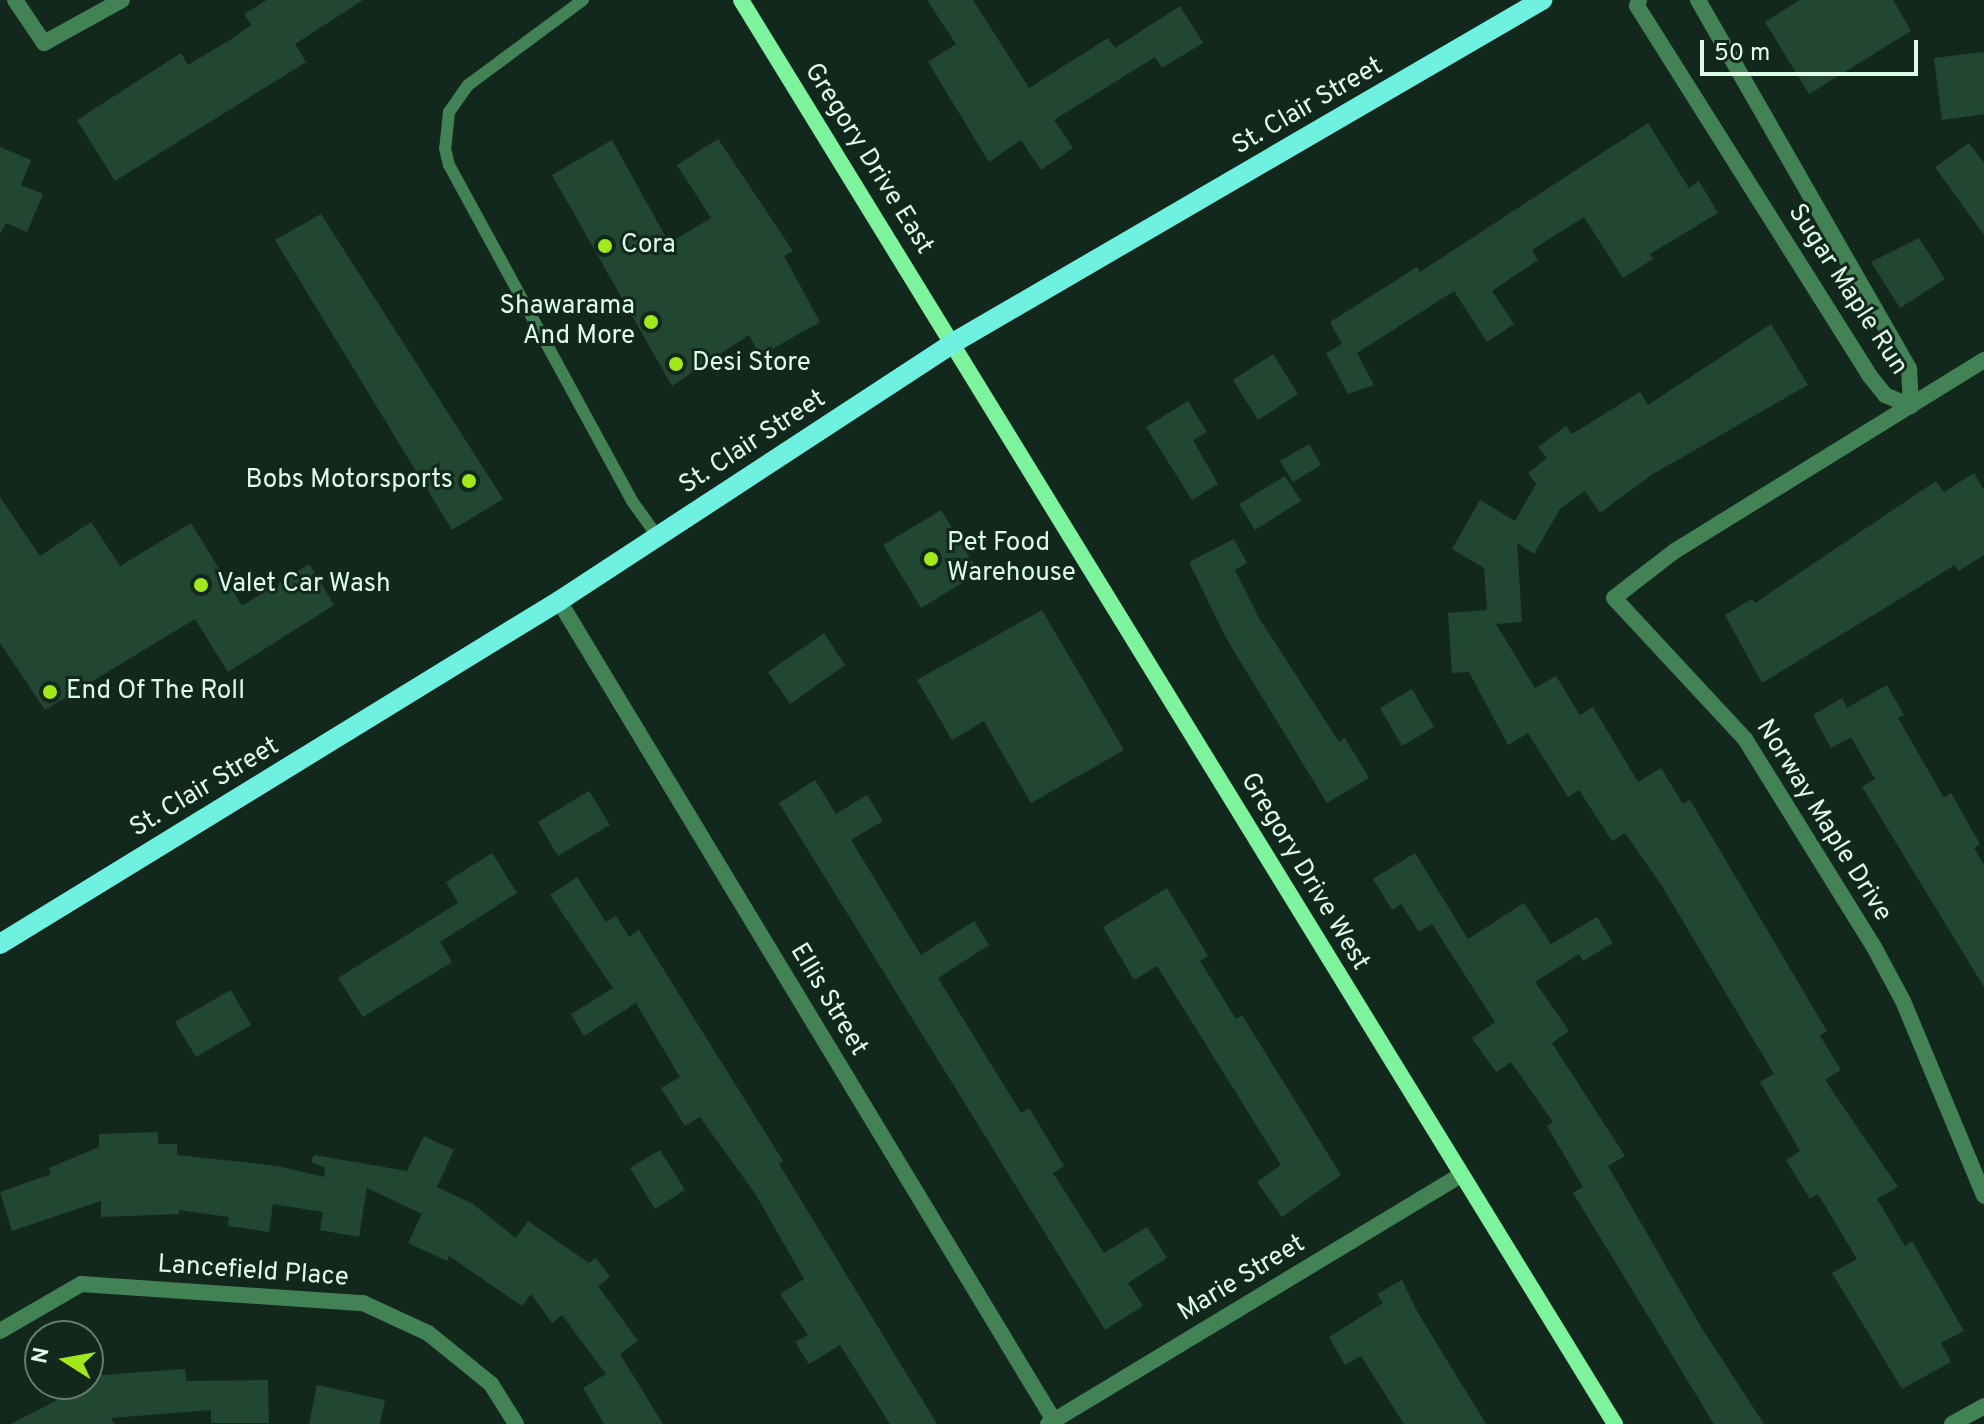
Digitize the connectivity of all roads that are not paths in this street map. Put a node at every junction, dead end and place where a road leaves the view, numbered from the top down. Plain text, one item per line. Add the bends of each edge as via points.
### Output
1 (15, 0) edge
2 (122, 0) edge
3 (583, 0) edge
4 (741, 0) edge
5 (1542, 0) edge
6 (1639, 0) edge
7 (1698, 0) edge
8 (953, 343) junction
9 (1984, 360) edge
10 (1911, 406) junction
11 (658, 537) junction
12 (559, 601) junction
13 (0, 944) edge
14 (1461, 1175) junction
15 (1984, 1196) edge
16 (0, 1331) edge
17 (1984, 1406) edge
18 (1052, 1423) edge
19 (516, 1424) edge
20 (1615, 1424) edge
21 (1952, 1424) edge

1 - 2 street via 44,43
3 - 11 lane via 468,85 449,112 445,148 449,165 632,501
4 - 8 street, Gregory Drive East
5 - 8 main road, St. Clair Street
6 - 10 street, Sugar Maple Run via 1637,6 1869,375 1885,395
7 - 10 street, Sugar Maple Run via 1909,368
8 - 11 main road, St. Clair Street
8 - 14 street, Gregory Drive West
9 - 10 street, Norway Maple Drive
10 - 15 street, Norway Maple Drive via 1676,550 1614,598 1745,739 1874,947 1903,1001
11 - 12 main road, St. Clair Street
12 - 13 main road, St. Clair Street
12 - 18 street, Ellis Street
14 - 18 street, Marie Street
14 - 20 street, Gregory Drive West
16 - 19 street, Lancefield Place via 81,1284 363,1303 428,1333 491,1384
17 - 21 street

